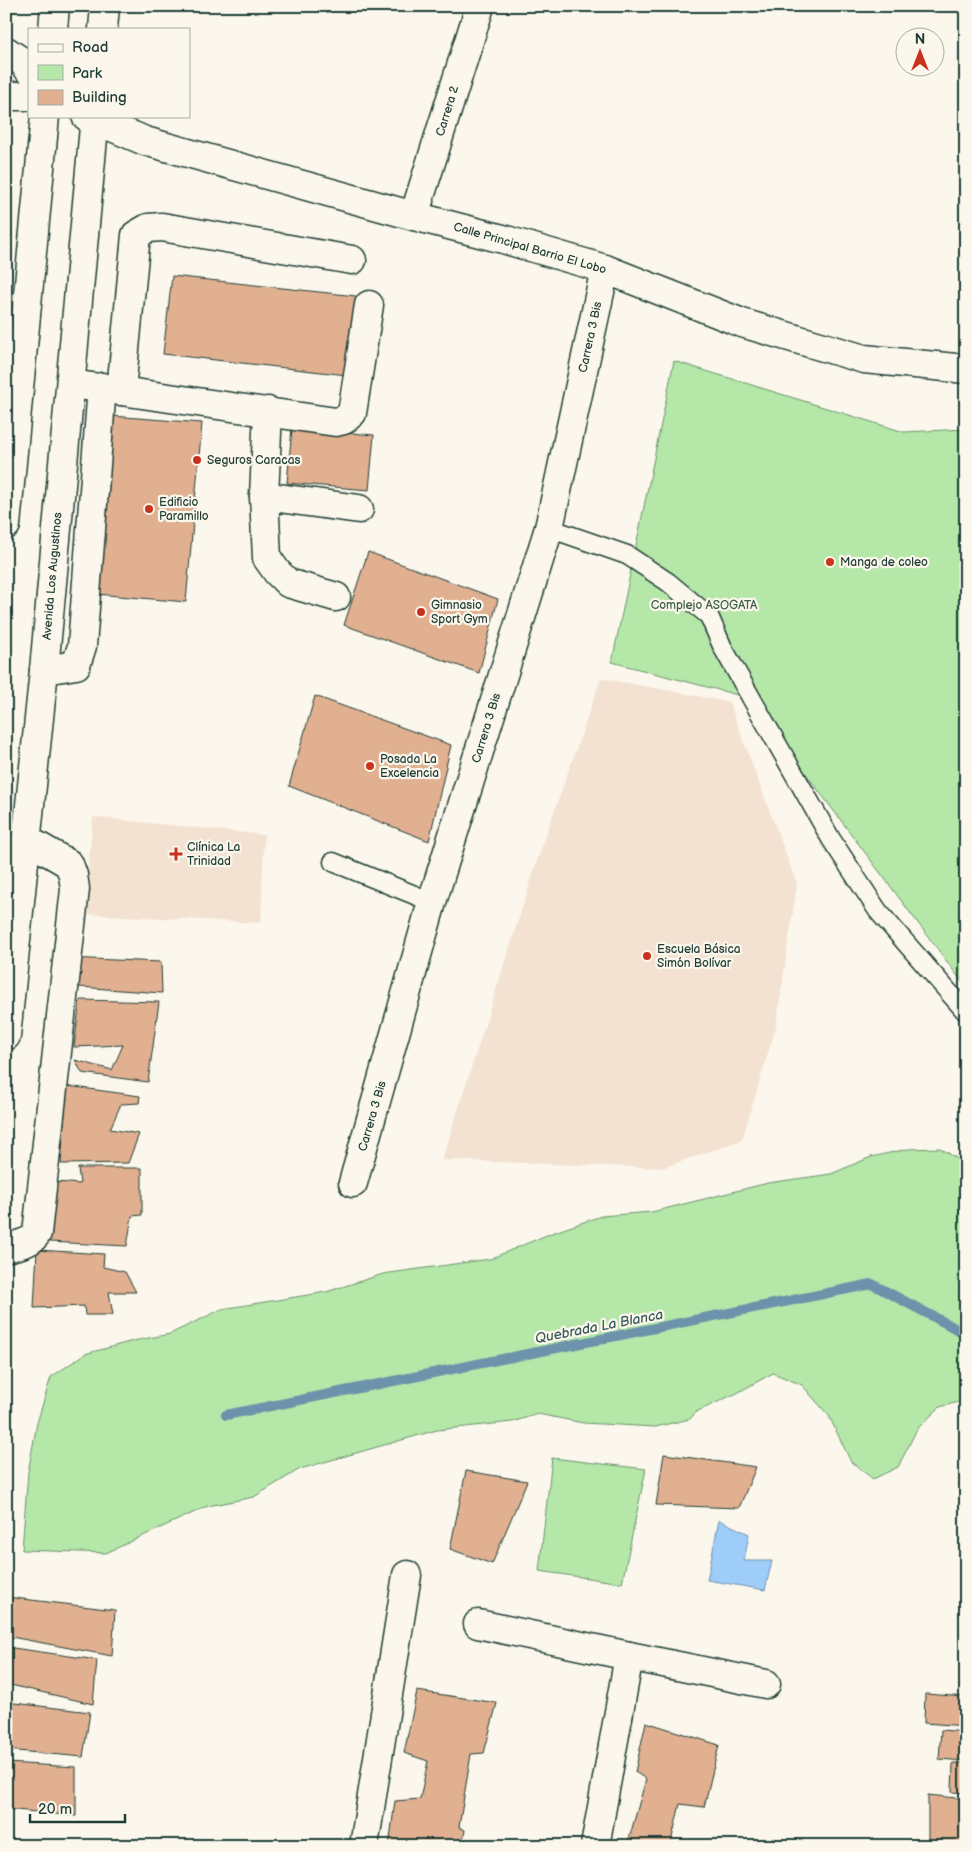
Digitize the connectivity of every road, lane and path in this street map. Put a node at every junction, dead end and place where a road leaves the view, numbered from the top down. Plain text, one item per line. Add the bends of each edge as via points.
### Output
1 (55, 6) edge
2 (105, 6) edge
3 (480, 6) edge
4 (53, 28) edge
5 (103, 28) edge
6 (6, 51) edge
7 (28, 69) edge
8 (6, 96) edge
9 (28, 96) edge
10 (45, 118) edge
11 (92, 118) edge
12 (414, 216) junction
13 (352, 260) dead end
14 (605, 269) junction
15 (369, 305) dead end
16 (966, 369) edge
17 (71, 384) junction
18 (112, 389) junction
19 (268, 412) junction
20 (264, 496) junction
21 (359, 509) dead end
22 (6, 525) edge
23 (549, 528) junction
24 (336, 597) dead end
25 (44, 670) junction
26 (26, 839) junction
27 (333, 862) dead end
28 (432, 902) junction
29 (966, 1012) edge
30 (6, 1036) edge
31 (353, 1183) dead end
32 (6, 1248) edge
33 (407, 1574) dead end
34 (478, 1624) dead end
35 (629, 1656) junction
36 (766, 1684) dead end
37 (364, 1846) edge
38 (596, 1846) edge

1 - 4 street
2 - 5 street
3 - 12 street, Carrera 2
6 - 7 street
8 - 9 street
10 - 22 street
11 - 12 street, Calle Principal Barrio El Lobo via 145,141
11 - 17 street, Avenida Los Augustinos
12 - 14 street, Calle Principal Barrio El Lobo
13 - 18 street via 162,227 148,228 136,235
14 - 16 street, Calle Principal Barrio El Lobo via 742,323 864,359
14 - 23 street, Carrera 3 Bis
15 - 19 street via 352,413 336,422
17 - 18 street
17 - 25 street, Avenida Los Augustinos
18 - 19 street
18 - 25 street via 82,646 76,665
19 - 20 street
20 - 21 street
20 - 24 street via 267,558 288,583
23 - 28 street, Carrera 3 Bis
23 - 29 lane via 627,555 668,582 708,616 831,839 867,895
25 - 26 street, Avenida Los Augustinos
26 - 30 street, Avenida Los Augustinos
26 - 32 street via 69,864 75,889 37,1233 30,1241
27 - 28 lane
28 - 31 street, Carrera 3 Bis
33 - 37 street
34 - 35 street
35 - 36 street
35 - 38 street

